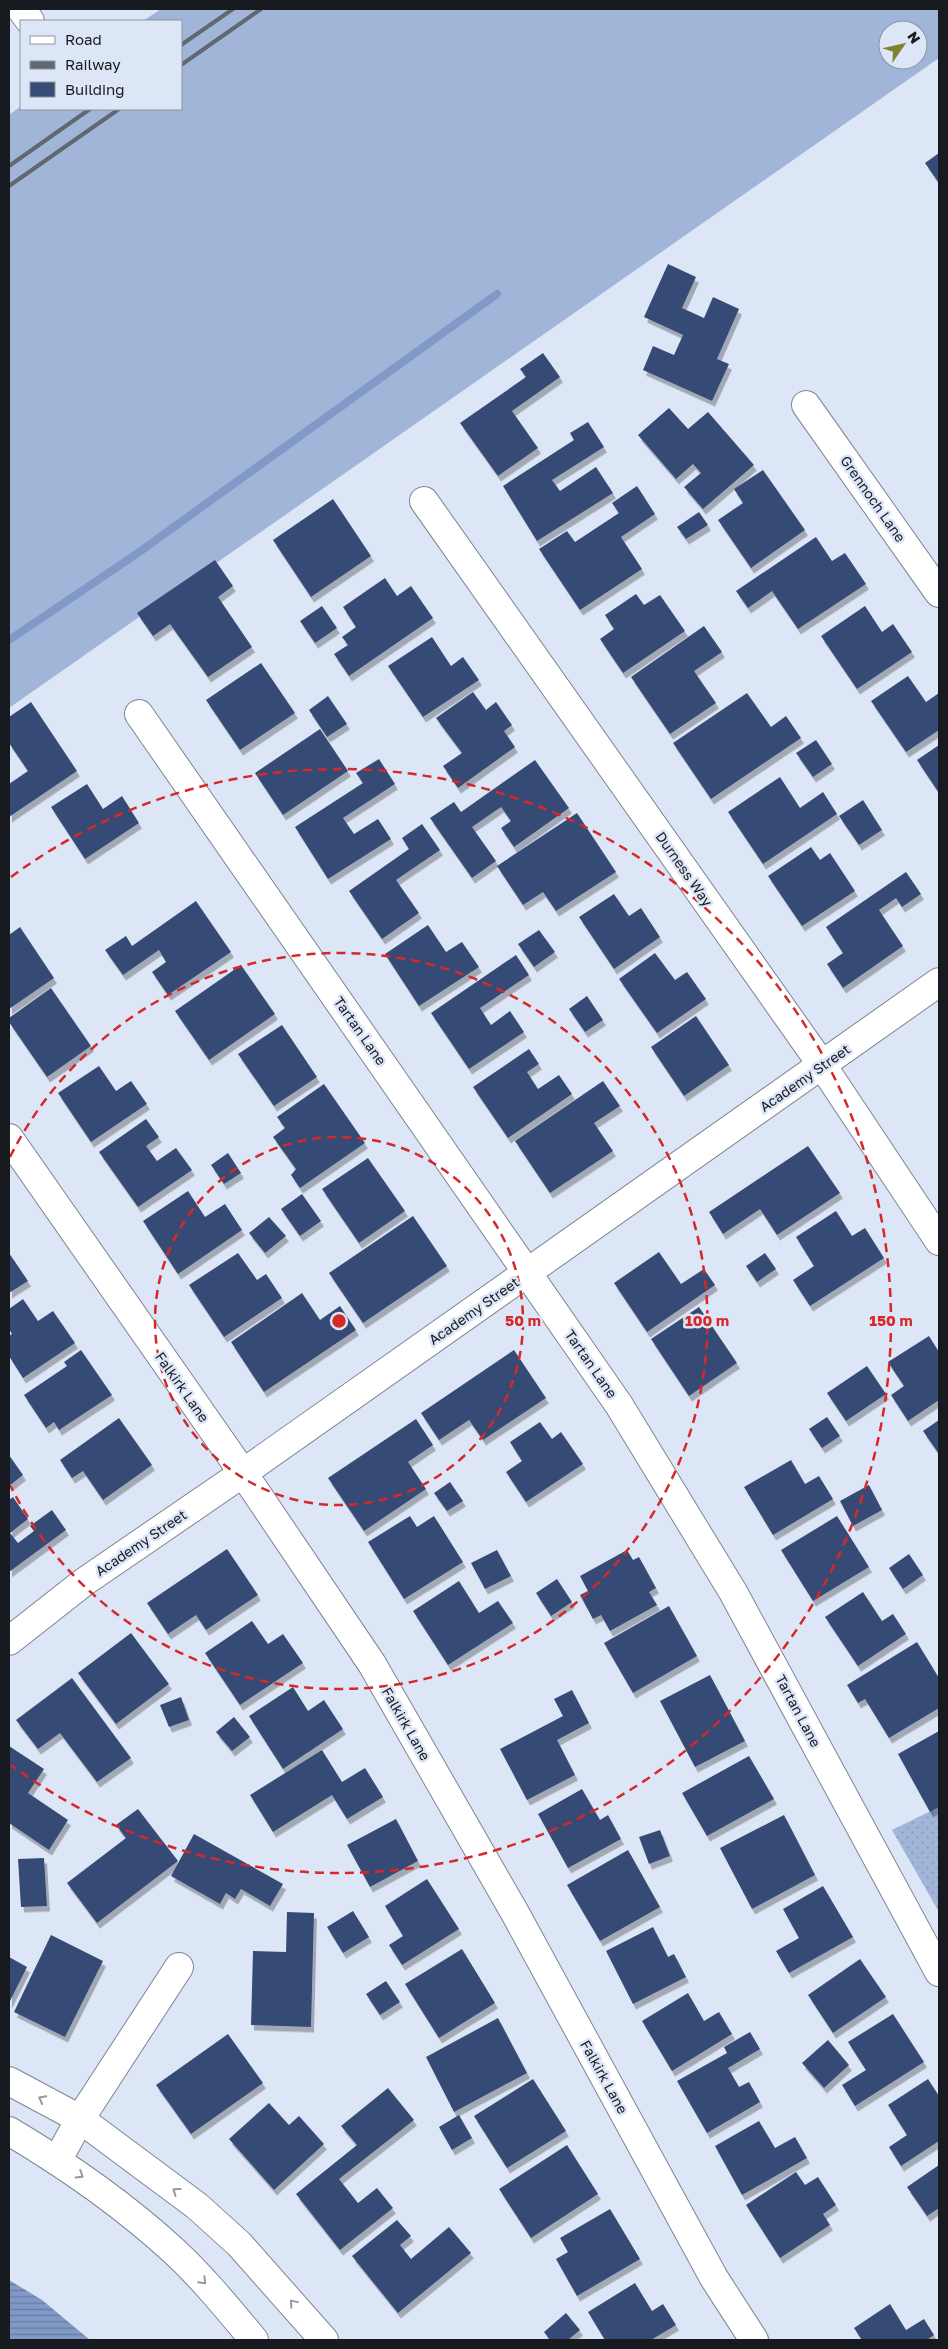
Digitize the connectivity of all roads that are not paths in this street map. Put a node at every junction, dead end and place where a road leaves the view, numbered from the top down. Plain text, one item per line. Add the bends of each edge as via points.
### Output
1 (21, 9) edge
2 (29, 20) edge
3 (806, 404) dead end
4 (424, 501) dead end
5 (939, 593) edge
6 (139, 714) dead end
7 (939, 982) edge
8 (822, 1065) junction
9 (9, 1138) edge
10 (939, 1241) edge
11 (528, 1273) junction
12 (243, 1474) junction
13 (9, 1641) edge
14 (179, 1968) dead end
15 (939, 1972) edge
16 (9, 2081) edge
17 (80, 2119) junction
18 (9, 2131) edge
19 (57, 2161) junction
20 (254, 2340) edge
21 (324, 2340) edge
22 (754, 2340) edge

1 - 2 street
3 - 5 street, Grennoch Lane
4 - 8 street, Durness Way
6 - 11 street, Tartan Lane
7 - 8 street, Academy Street
8 - 10 street, Durness Way
8 - 11 street, Academy Street
9 - 12 street, Falkirk Lane
11 - 12 street, Academy Street
11 - 15 street, Tartan Lane via 619,1405 733,1592
12 - 13 street, Academy Street via 84,1582
12 - 22 street, Falkirk Lane via 372,1664 515,1913 714,2278
14 - 17 street
17 -> 16 street
17 - 19 street
21 -> 17 street via 239,2244 197,2206
18 - 19 street
19 -> 20 street via 90,2182 176,2253

